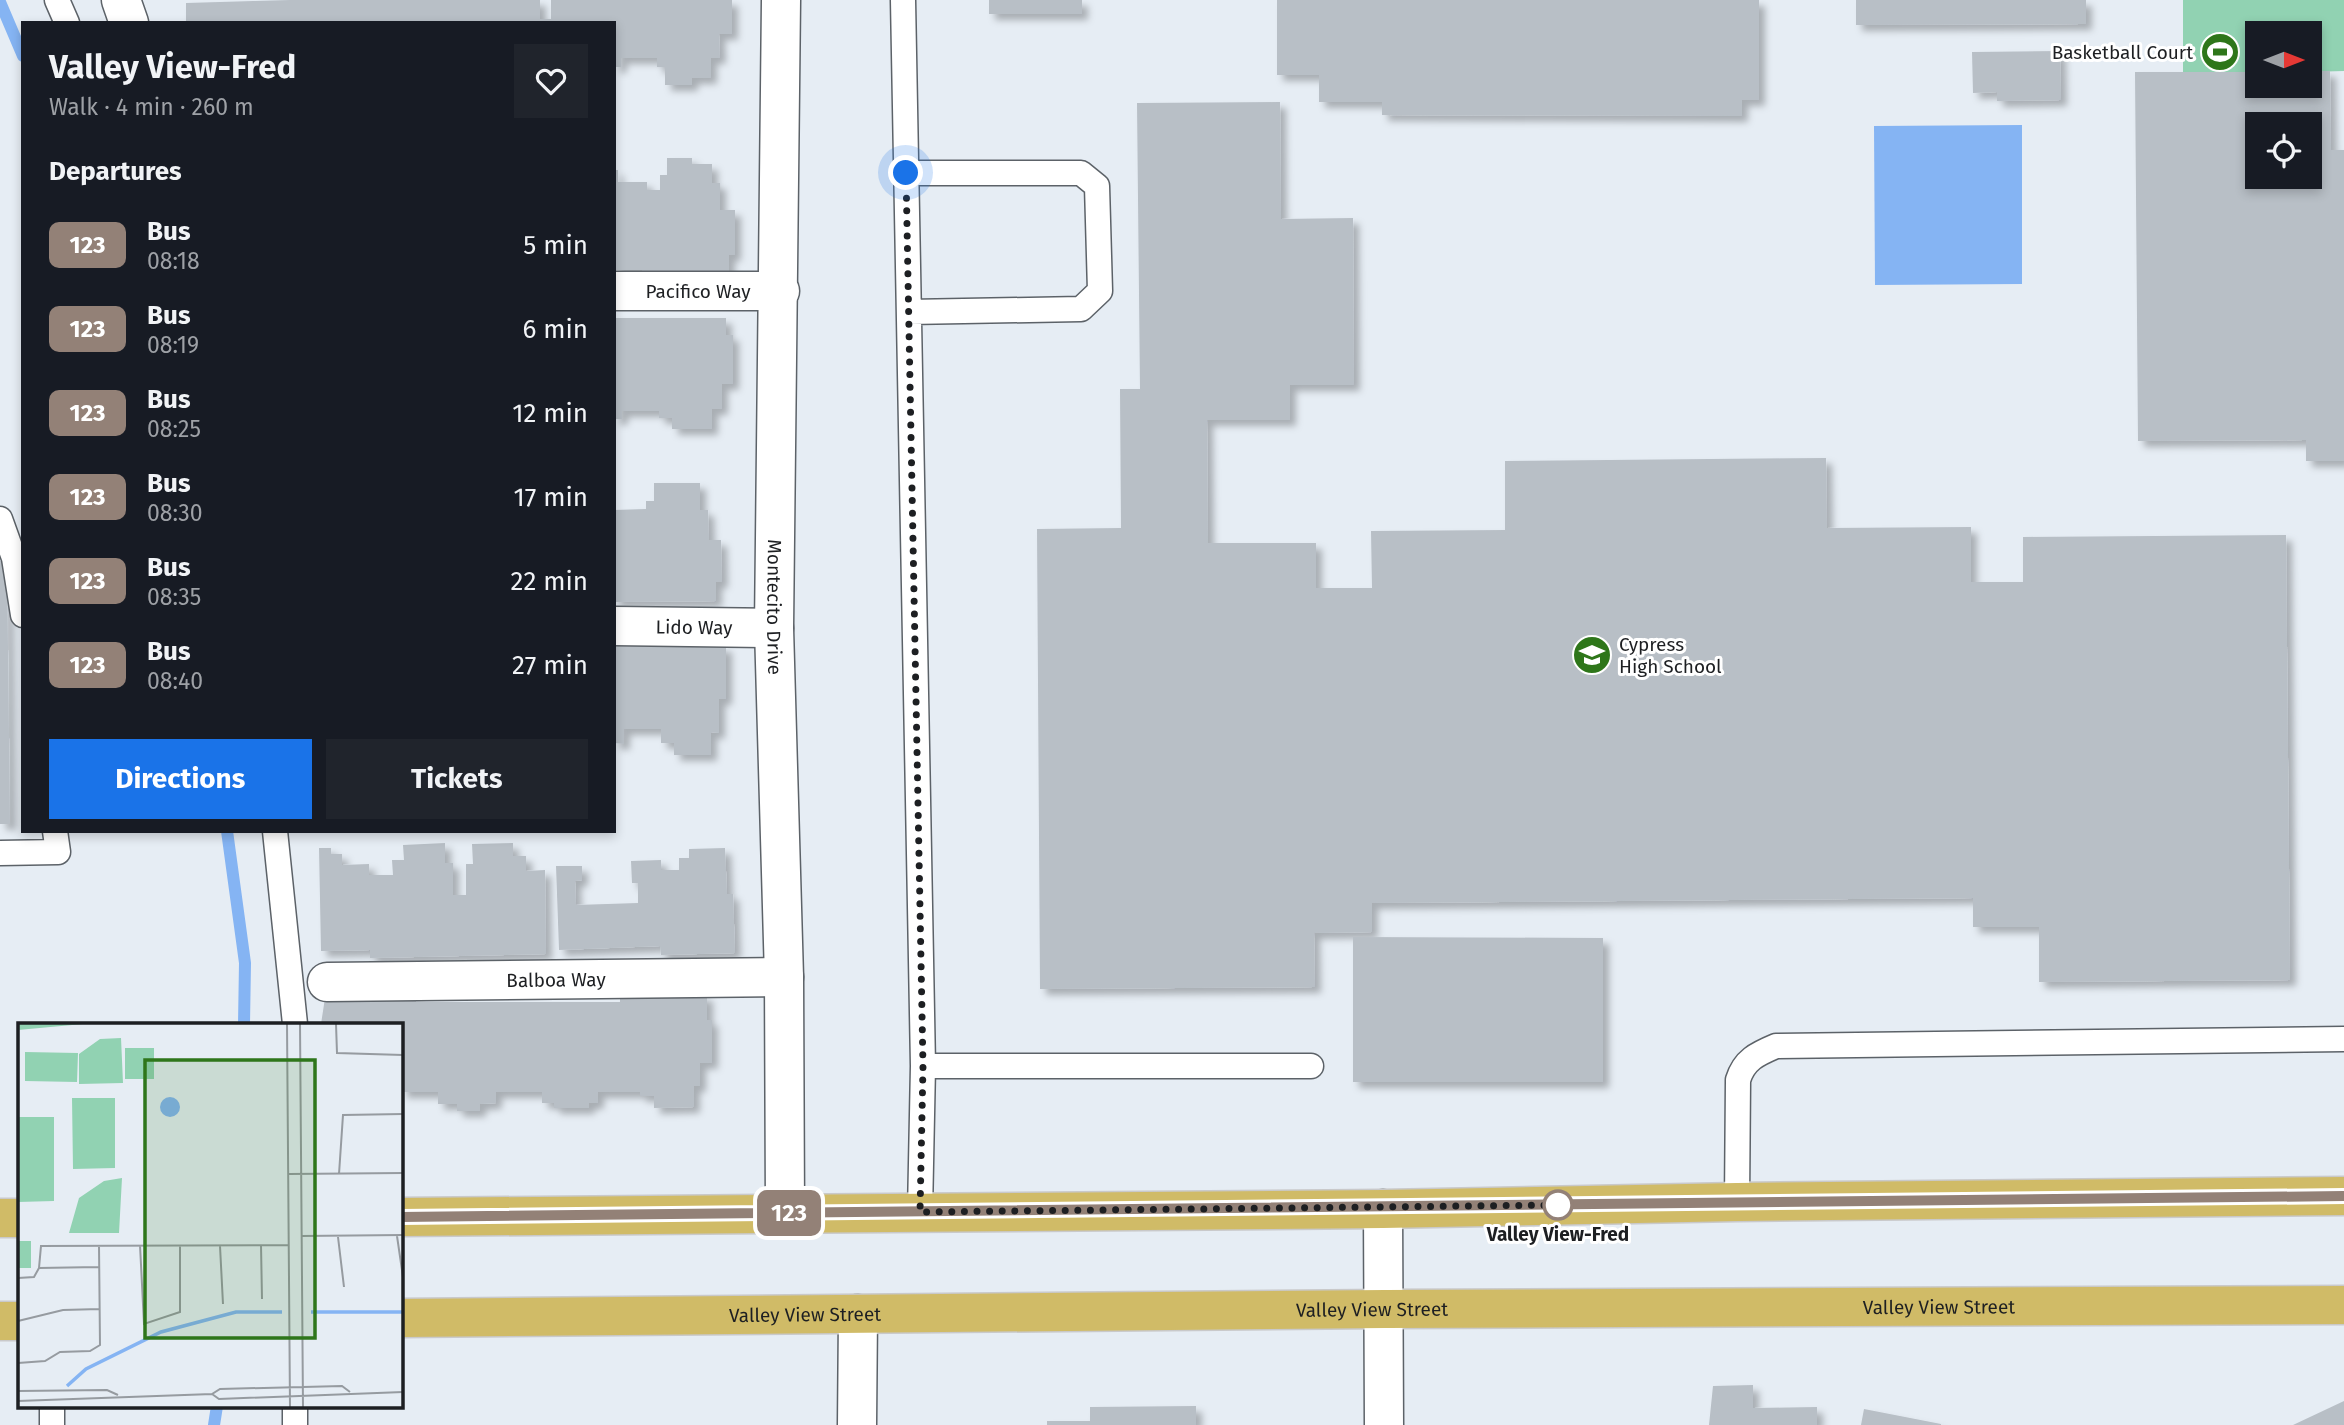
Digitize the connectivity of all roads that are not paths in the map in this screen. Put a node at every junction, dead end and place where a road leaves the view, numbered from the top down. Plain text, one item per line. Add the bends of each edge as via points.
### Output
1 (57, 0) edge
2 (121, 0) edge
3 (781, 0) edge
4 (903, 0) edge
5 (66, 21) edge
6 (128, 21) edge
7 (906, 173) junction
8 (616, 291) edge
9 (780, 291) junction
10 (909, 312) junction
11 (0, 519) edge
12 (21, 602) edge
13 (616, 626) edge
14 (774, 628) junction
15 (54, 833) edge
16 (275, 833) edge
17 (0, 853) edge
18 (784, 977) junction
19 (327, 982) dead end
20 (295, 1023) edge
21 (2344, 1039) edge
22 (923, 1066) junction
23 (1311, 1066) dead end
24 (2344, 1196) edge
25 (1737, 1202) junction
26 (1382, 1209) junction
27 (920, 1212) junction
28 (785, 1213) junction
29 (402, 1217) edge
30 (0, 1218) edge
31 (18, 1218) edge
32 (2344, 1305) edge
33 (1385, 1309) junction
34 (858, 1314) junction
35 (402, 1318) edge
36 (0, 1321) edge
37 (18, 1321) edge
38 (856, 1425) edge
39 (1384, 1425) edge

1 - 5 lane
2 - 6 street
3 - 9 street, Montecito Drive
4 - 7 lane
7 - 10 lane
7 - 10 lane via 1081,173 1097,186 1100,291 1081,309
8 - 9 street, Pacifico Way
9 - 14 street, Montecito Drive
10 - 22 lane
11 - 12 lane via 14,558
13 - 14 street, Lido Way
14 - 18 street, Montecito Drive
15 - 17 lane via 58,852
16 - 20 lane
18 - 19 street, Balboa Way
18 - 28 street, Montecito Drive
21 - 25 lane via 1776,1046 1753,1056 1741,1068 1738,1080
22 - 23 lane
22 - 27 lane
24 - 25 main road
25 - 26 main road
26 - 27 main road
26 - 33 street
27 - 28 main road
28 - 29 main road
30 - 31 main road
32 - 33 main road, Valley View Street
33 - 34 main road, Valley View Street
33 - 39 street
34 - 35 main road, Valley View Street
34 - 38 street
36 - 37 main road

